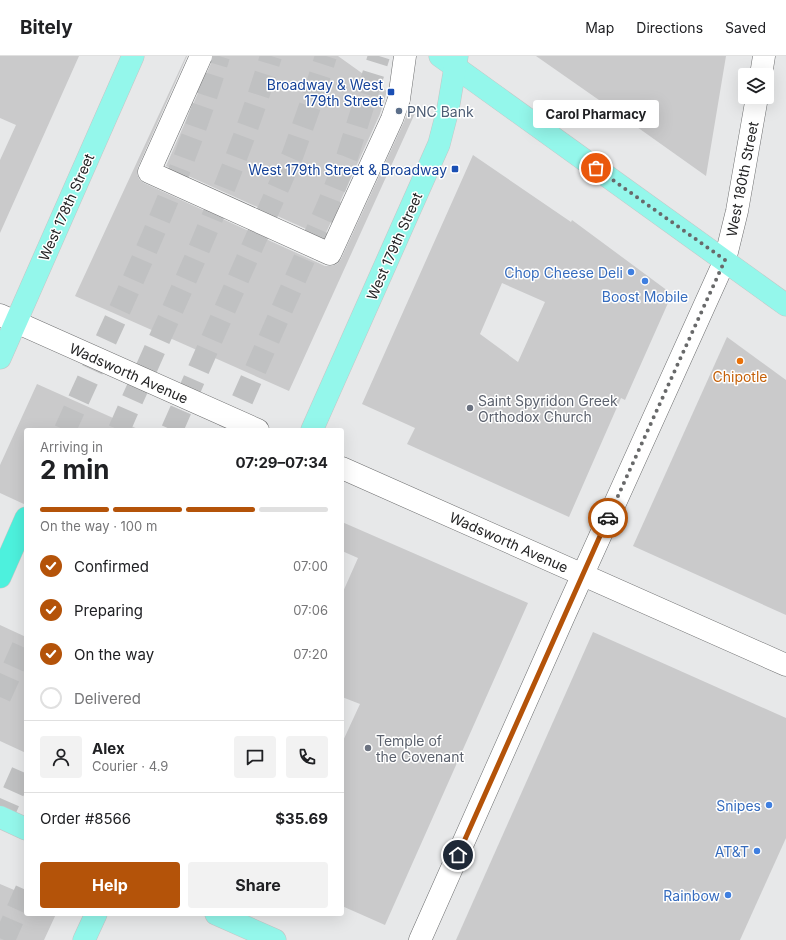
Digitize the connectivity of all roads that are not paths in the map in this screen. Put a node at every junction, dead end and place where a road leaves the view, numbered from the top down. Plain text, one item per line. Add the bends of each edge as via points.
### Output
1 (133, 56) edge
2 (201, 56) edge
3 (405, 56) edge
4 (764, 56) edge
5 (450, 60) edge
6 (762, 68) edge
7 (756, 104) edge
8 (725, 260) junction
9 (786, 305) edge
10 (8, 319) edge
11 (0, 358) edge
12 (253, 428) edge
13 (313, 428) edge
14 (344, 469) edge
15 (24, 523) edge
16 (583, 574) junction
17 (0, 577) edge
18 (786, 665) edge
19 (0, 817) edge
20 (24, 828) edge
21 (95, 916) edge
22 (221, 916) edge
23 (84, 940) edge
24 (275, 940) edge
25 (420, 940) edge

1 - 10 main road, West 178th Street
2 - 3 street, bridge via 149,172 330,254 396,111
4 - 6 street
5 - 8 main road
5 - 13 main road, West 179th Street via 448,109 439,144
7 - 8 street, West 180th Street via 737,211
8 - 9 main road
8 - 16 street, West 180th Street
10 - 11 main road, West 178th Street
10 - 12 street, Wadsworth Avenue
14 - 16 street, Wadsworth Avenue
15 - 17 highway
16 - 18 street, Wadsworth Avenue
16 - 25 street, West 180th Street
19 - 20 main road
21 - 23 main road
22 - 24 main road

